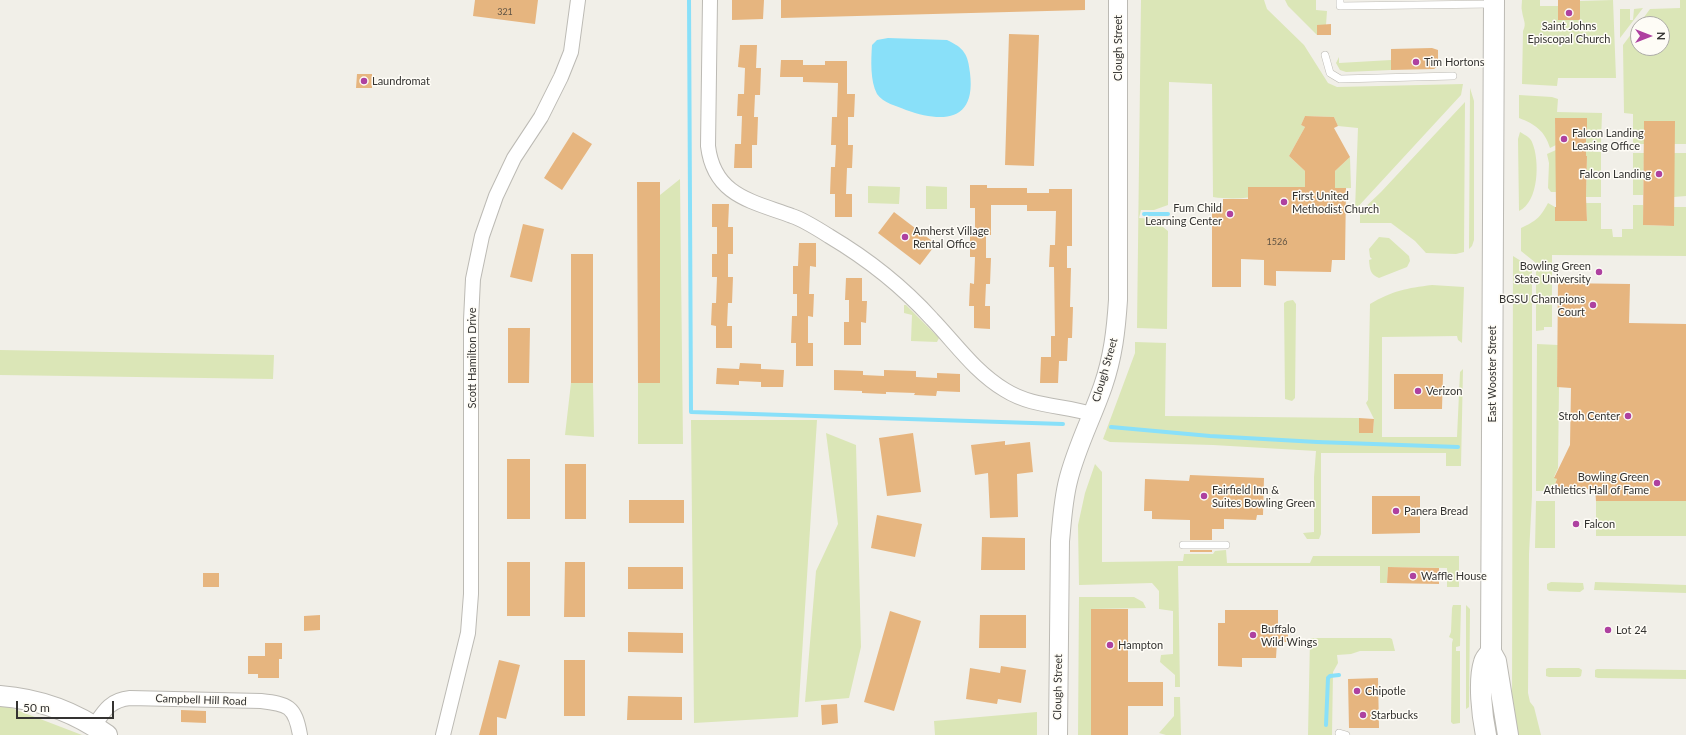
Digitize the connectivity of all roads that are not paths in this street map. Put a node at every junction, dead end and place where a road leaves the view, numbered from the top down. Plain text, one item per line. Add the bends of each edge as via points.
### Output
1 (578, 0) edge
2 (710, 0) edge
3 (1118, 0) edge
4 (1340, 0) edge
5 (1494, 2) edge
6 (1324, 55) dead end
7 (1453, 76) dead end
8 (1092, 414) junction
9 (1184, 545) dead end
10 (1226, 545) dead end
11 (1491, 652) junction
12 (0, 696) edge
13 (100, 731) edge
14 (300, 735) edge
15 (444, 735) edge
16 (1058, 735) edge
17 (1486, 735) edge
18 (1508, 735) edge

1 - 15 street, Scott Hamilton Drive via 571,52 541,117 514,158 496,196 482,236 473,279 472,594 468,633
2 - 8 street via 708,146 709,158 721,181 738,195 793,216 856,253 915,302 970,363 1007,392 1033,403
3 - 8 street, Clough Street via 1116,334 1103,386
4 - 5 lane via 1340,6
5 - 11 main road, East Wooster Street
6 - 7 lane via 1330,73 1340,79
8 - 16 street, Clough Street via 1073,463 1062,512
9 - 10 lane
11 - 17 main road, East Wooster Street via 1484,661 1482,677
11 - 18 main road, East Wooster Street via 1496,661
12 - 13 main road, Campbell Hill Road via 48,704 67,711
13 - 14 street, Campbell Hill Road via 105,709 120,699 130,698 261,701 281,704 293,711

